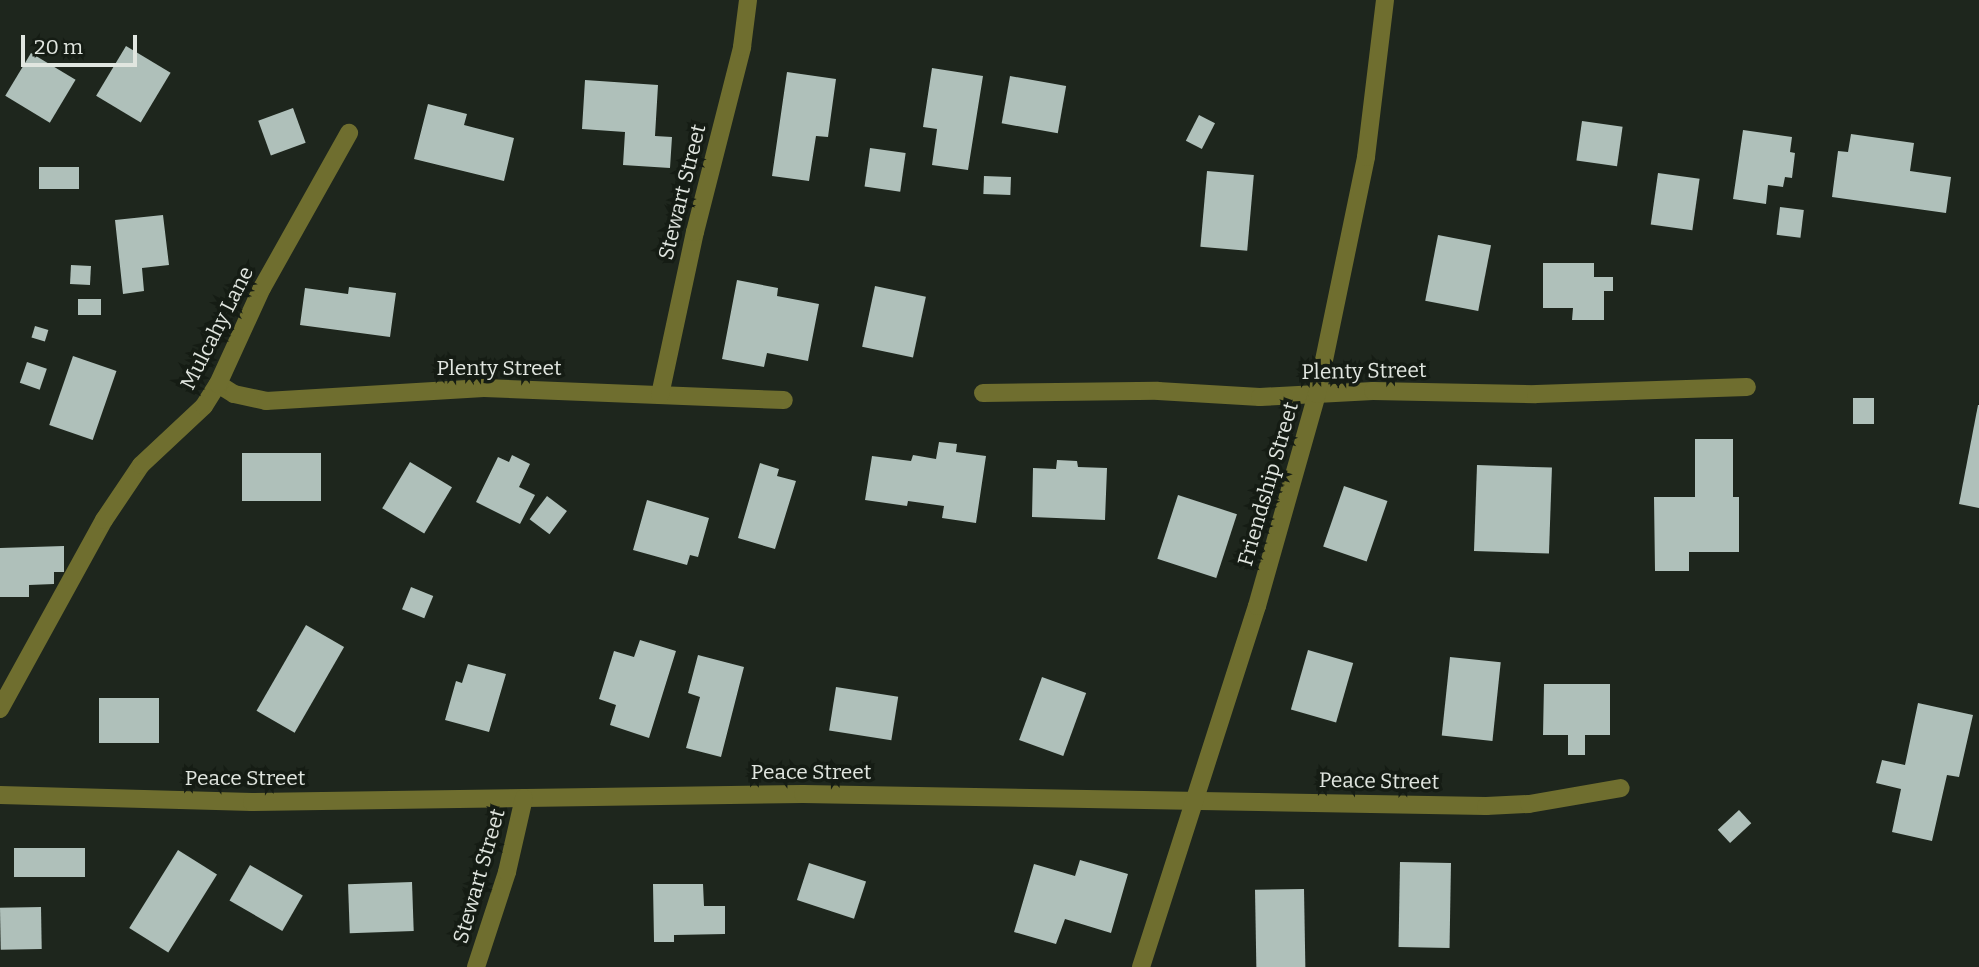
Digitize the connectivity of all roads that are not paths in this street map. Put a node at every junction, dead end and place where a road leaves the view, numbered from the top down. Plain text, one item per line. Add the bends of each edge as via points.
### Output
1 (748, 0) edge
2 (1385, 0) edge
3 (349, 133) dead end
4 (218, 384) junction
5 (1747, 387) dead end
6 (983, 393) dead end
7 (1317, 394) junction
8 (660, 395) junction
9 (784, 400) dead end
10 (0, 709) edge
11 (1621, 788) dead end
12 (0, 795) edge
13 (524, 798) junction
14 (1194, 800) junction
15 (476, 967) edge
16 (1141, 967) edge

1 - 8 street, Stewart Street via 742,47 689,254
2 - 7 street, Friendship Street via 1366,156
3 - 4 street, Mulcahy Lane via 262,288
4 - 8 street, Plenty Street via 234,394 266,401 484,388
4 - 10 street, Mulcahy Lane via 204,407 141,465
5 - 7 street, Plenty Street via 1536,394
6 - 7 street, Plenty Street
7 - 14 street, Friendship Street via 1257,606
8 - 9 street, Plenty Street
11 - 14 street, Peace Street via 1529,804 1486,806
12 - 13 street, Peace Street via 252,802
13 - 14 street, Peace Street via 803,794
13 - 15 street, Stewart Street via 507,872
14 - 16 street, Friendship Street

